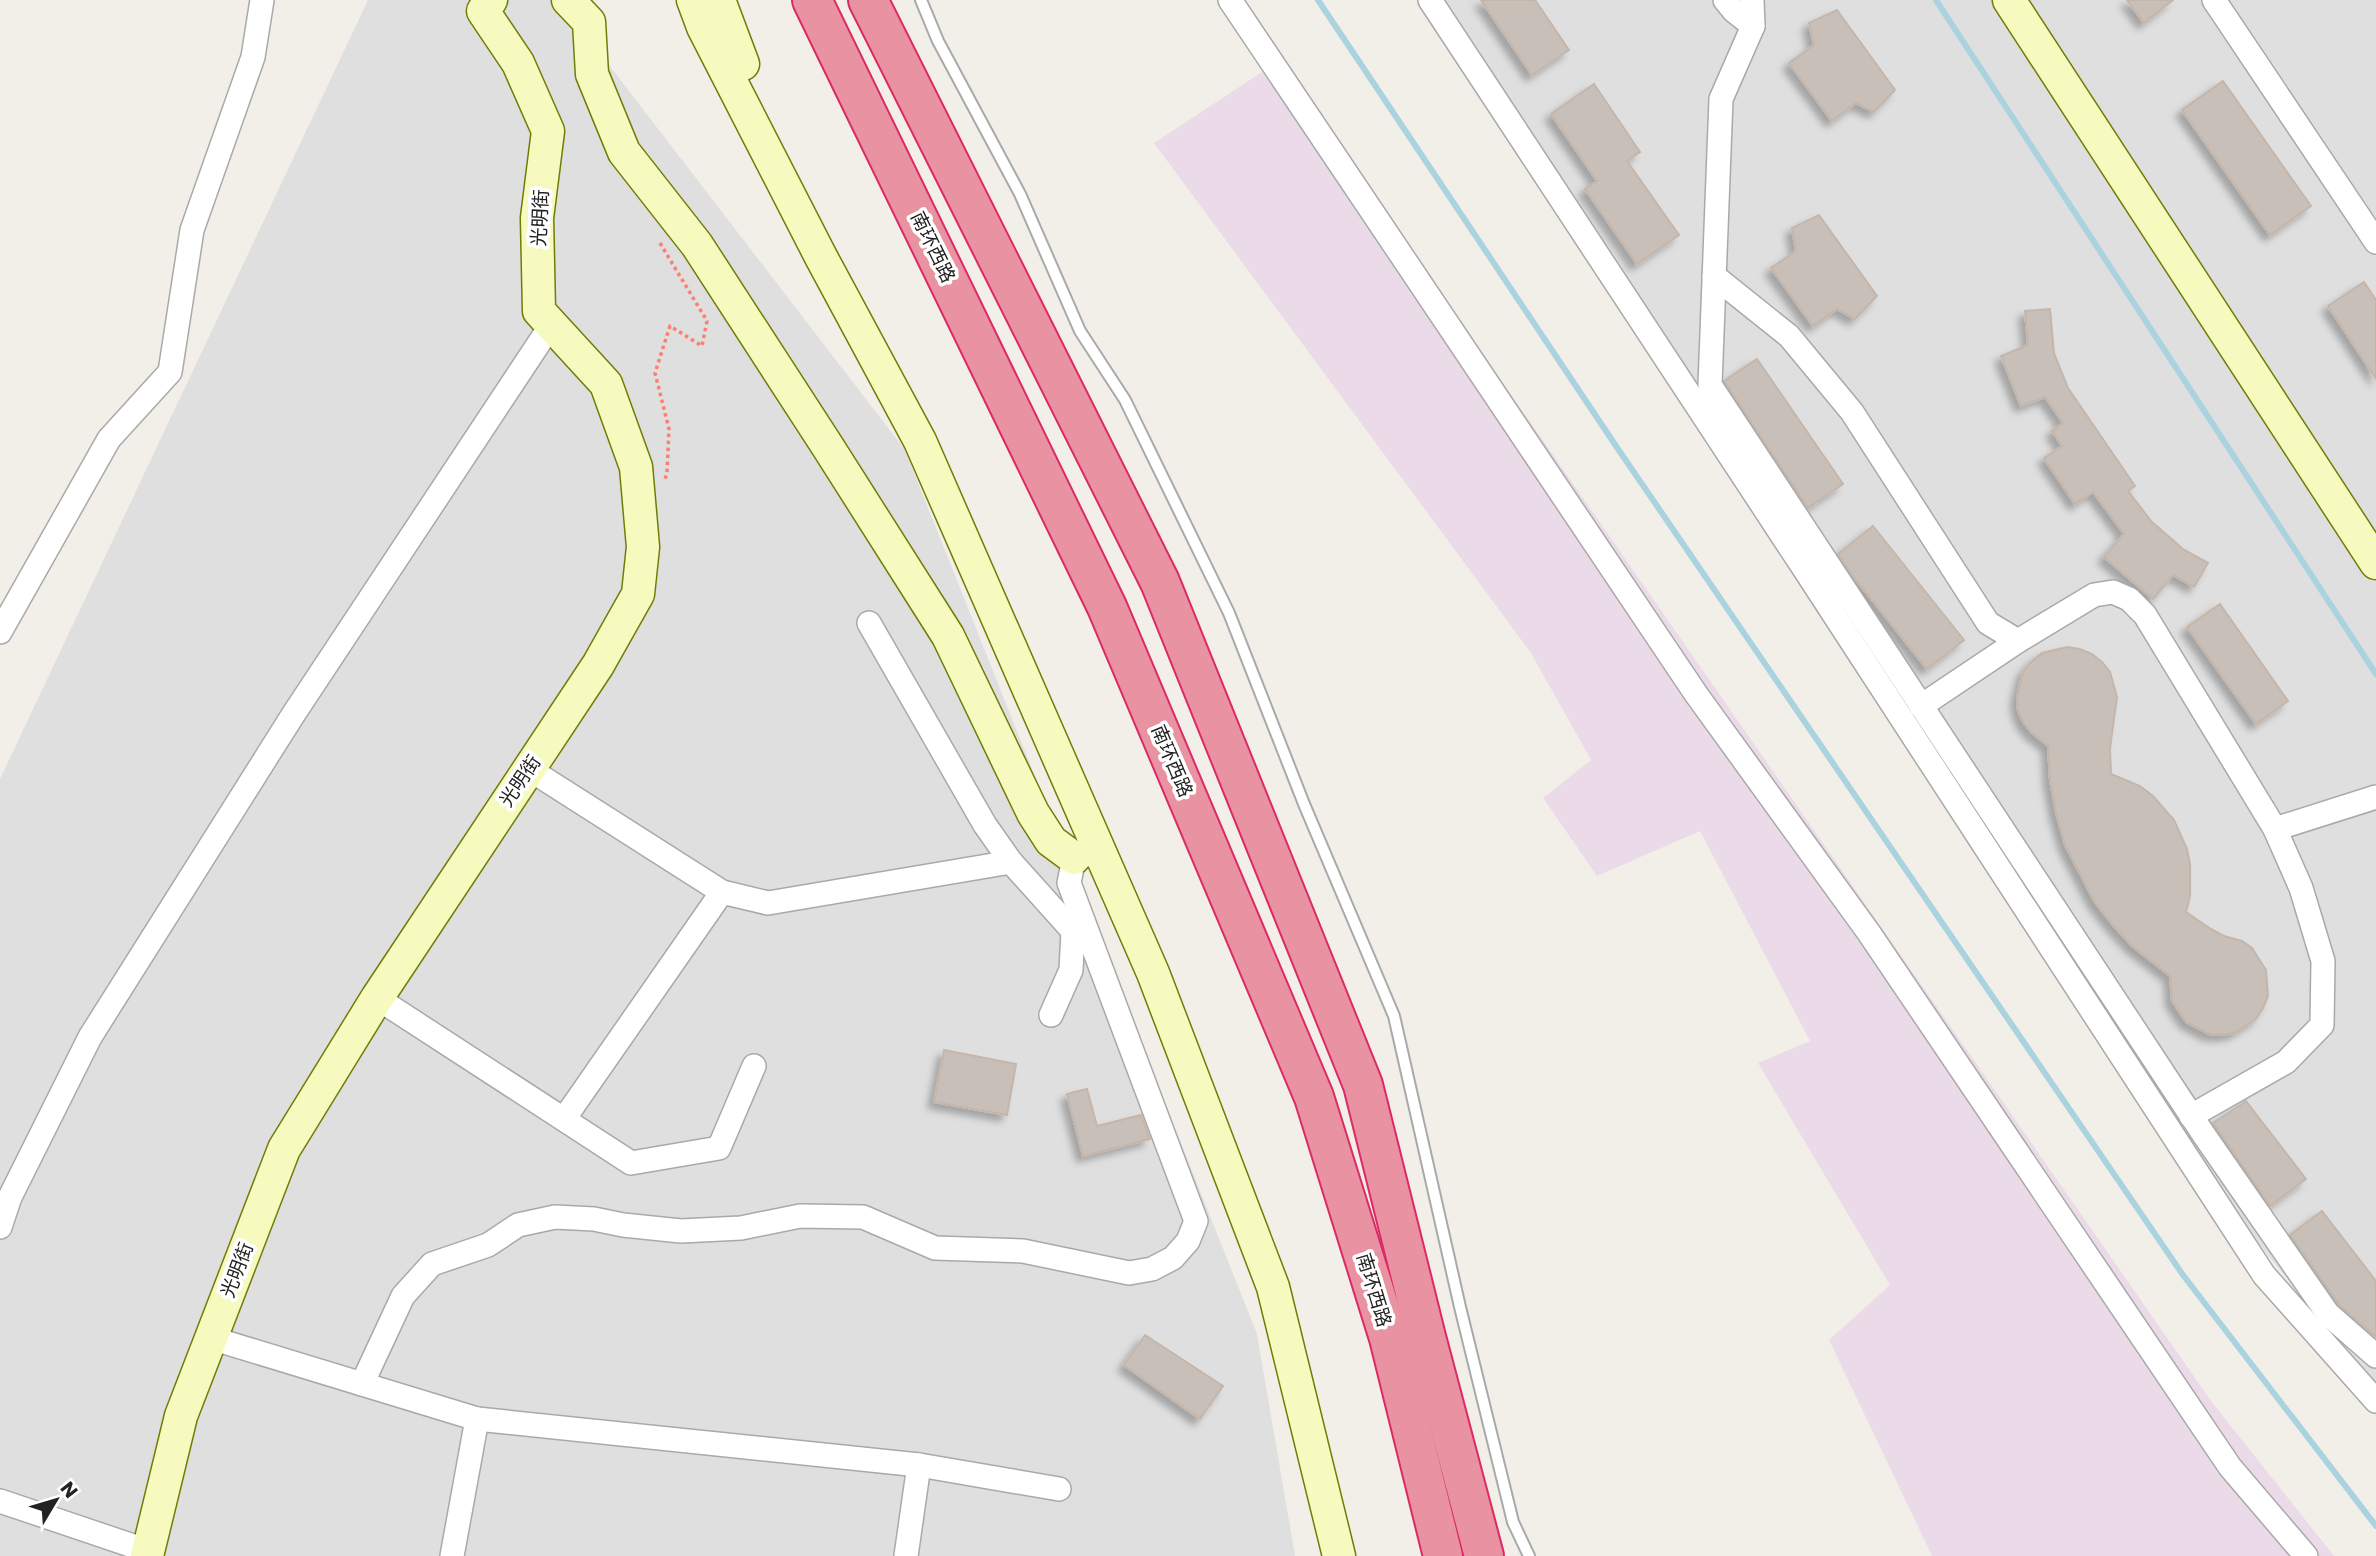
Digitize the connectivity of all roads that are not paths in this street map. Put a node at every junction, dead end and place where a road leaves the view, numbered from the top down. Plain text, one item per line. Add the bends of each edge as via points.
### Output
1 (261, 0) edge
2 (491, 0) edge
3 (568, 0) edge
4 (693, 0) edge
5 (719, 0) edge
6 (812, 0) edge
7 (868, 0) edge
8 (921, 0) edge
9 (1230, 0) edge
10 (1430, 0) edge
11 (1724, 0) edge
12 (1752, 0) edge
13 (2010, 0) edge
14 (2214, 0) edge
15 (1753, 26) junction
16 (2376, 242) edge
17 (821, 257) junction
18 (1714, 276) junction
19 (551, 325) junction
20 (2376, 563) edge
21 (869, 623) dead end
22 (0, 632) edge
23 (2018, 641) junction
24 (1921, 706) junction
25 (529, 769) junction
26 (2376, 797) edge
27 (2275, 829) junction
28 (1087, 855) junction
29 (1011, 862) junction
30 (722, 892) junction
31 (1079, 930) junction
32 (377, 998) junction
33 (1051, 1015) dead end
34 (754, 1066) dead end
35 (2191, 1116) junction
36 (564, 1119) junction
37 (0, 1227) edge
38 (211, 1338) junction
39 (2376, 1356) edge
40 (362, 1384) junction
41 (2376, 1401) edge
42 (477, 1419) junction
43 (919, 1465) junction
44 (1059, 1489) dead end
45 (0, 1500) edge
46 (147, 1554) edge
47 (452, 1556) edge
48 (906, 1556) edge
49 (1339, 1556) edge
50 (1443, 1556) edge
51 (1484, 1556) edge
52 (1529, 1556) edge
53 (2306, 1556) edge

1 - 22 street via 253,57 192,230 170,372 109,439
2 - 19 street, 光明街 via 483,11 518,63 548,131 537,218 539,311
3 - 28 street via 589,22 592,74 624,152 697,245 948,636 1033,813 1051,841
4 - 17 street
5 - 17 street
6 - 50 highway, 南环西路 via 1107,607 1314,1097 1389,1338
7 - 51 highway, 南环西路 via 1160,582 1363,1085
8 - 52 lane via 1020,194 1080,331 1125,400 1229,613 1394,1016 1513,1522
9 - 53 street via 1680,671 1869,933 2230,1467
10 - 41 street via 2264,1275
11 - 15 street
12 - 15 street
13 - 20 street
14 - 16 street
15 - 18 street via 1721,99
17 - 28 street via 920,441
18 - 23 street via 1789,336 1852,412 1988,623
18 - 24 street via 1710,385
19 - 25 street, 光明街 via 606,384 636,467 643,547 638,594 598,665
19 - 37 street via 293,715 90,1037 10,1197
21 - 29 street
23 - 24 street
23 - 27 street via 2094,595 2113,592 2129,599 2145,615
24 - 35 street
25 - 30 street
25 - 32 street, 光明街
26 - 27 street
27 - 35 street via 2301,888 2323,961 2322,1025 2286,1062
28 - 31 street via 1069,883
28 - 49 street via 1153,973 1273,1287
29 - 30 street via 768,903
29 - 31 street
30 - 36 street
31 - 33 street via 1071,970
31 - 40 street via 1196,1221 1182,1250 1163,1265 1129,1273 1023,1251 934,1248 863,1217 800,1216 741,1228 681,1231 555,1217 518,1225 488,1245 432,1264 402,1296
32 - 36 street
32 - 38 street, 光明街 via 284,1149
34 - 36 street via 719,1148 631,1163
35 - 39 street via 2328,1314
38 - 40 street
38 - 46 street, 光明街 via 181,1416
40 - 42 street
42 - 43 street
42 - 47 street
43 - 44 street
43 - 48 street
45 - 46 street

